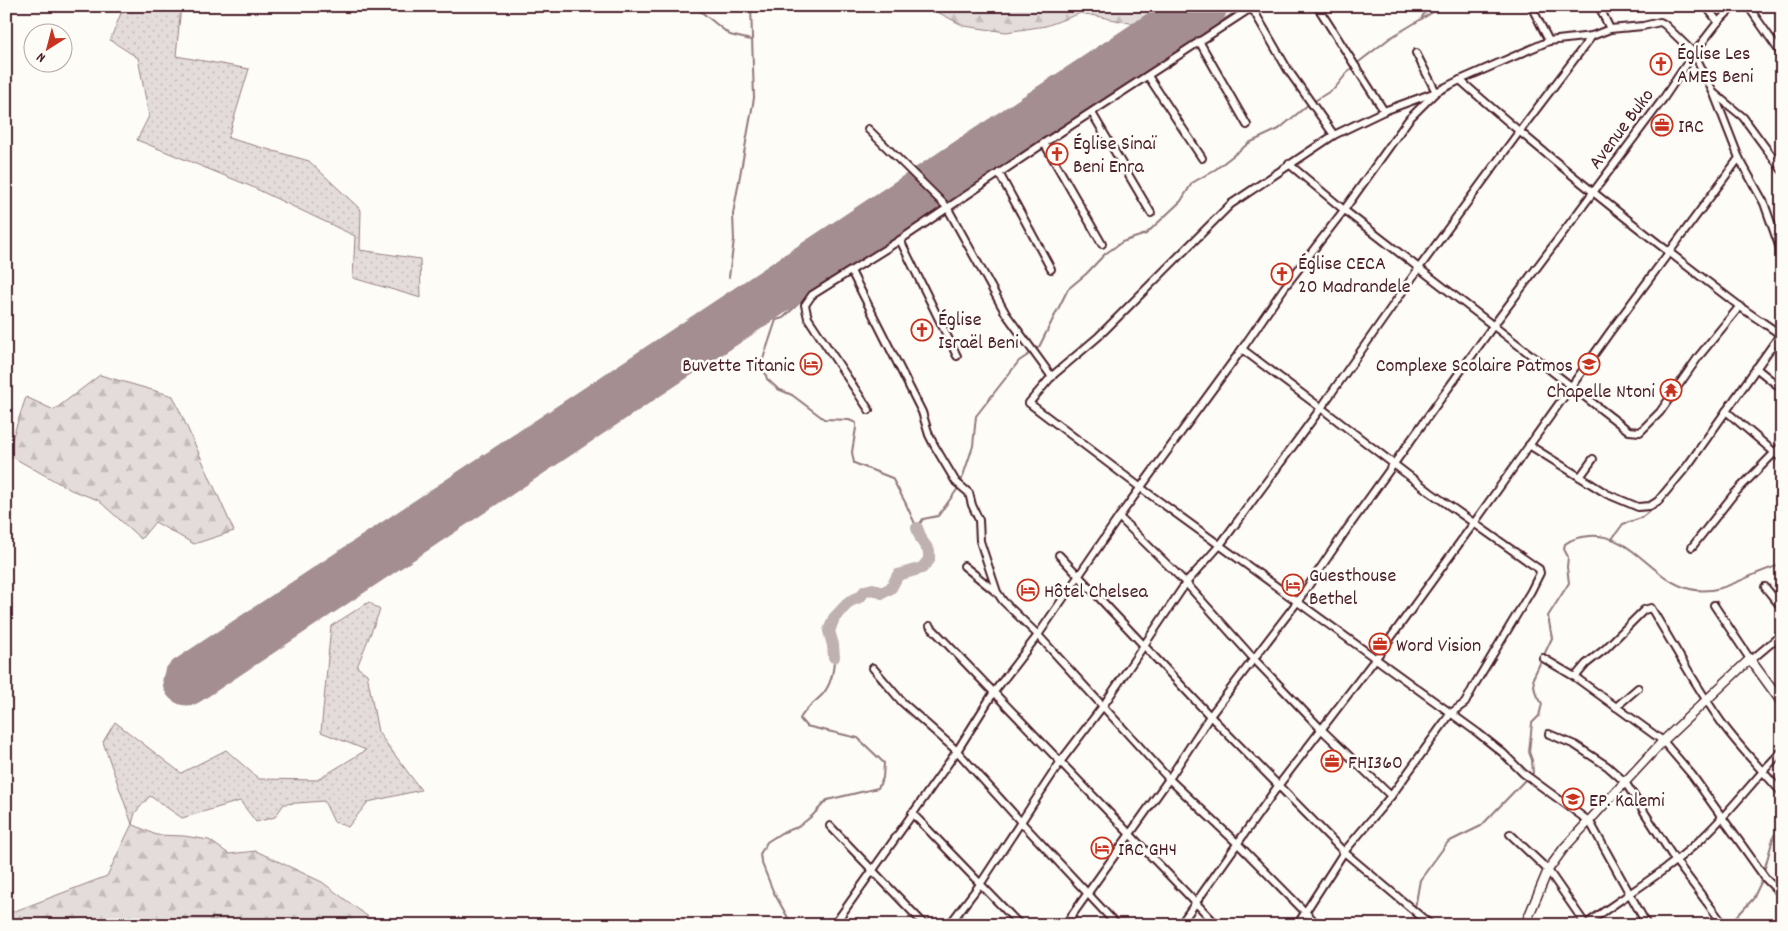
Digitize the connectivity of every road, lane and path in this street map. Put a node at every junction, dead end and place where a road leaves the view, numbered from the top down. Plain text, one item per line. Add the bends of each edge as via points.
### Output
1 (1317, 6) edge
2 (1530, 6) edge
3 (1599, 6) edge
4 (1706, 6) edge
5 (1734, 6) edge
6 (1748, 6) edge
7 (1253, 7) edge
8 (1718, 22) junction
9 (1610, 29) junction
10 (1592, 36) junction
11 (1200, 41) junction
12 (1549, 41) junction
13 (1416, 53) dead end
14 (1694, 53) junction
15 (1782, 55) edge
16 (1148, 76) junction
17 (1460, 80) junction
18 (1436, 92) junction
19 (1714, 94) junction
20 (1384, 111) junction
21 (1092, 113) junction
22 (1246, 125) dead end
23 (868, 128) dead end
24 (1519, 132) junction
25 (1334, 135) junction
26 (1044, 143) junction
27 (1202, 158) dead end
28 (1739, 158) junction
29 (1290, 164) junction
30 (1782, 170) edge
31 (999, 173) junction
32 (1593, 192) junction
33 (947, 207) junction
34 (1344, 210) junction
35 (1151, 212) dead end
36 (900, 240) junction
37 (1102, 244) dead end
38 (1669, 251) junction
39 (1782, 254) edge
40 (1419, 268) junction
41 (1051, 269) dead end
42 (851, 271) junction
43 (1740, 306) junction
44 (1493, 326) junction
45 (1781, 334) edge
46 (1242, 349) junction
47 (957, 356) dead end
48 (1756, 368) junction
49 (1052, 377) junction
50 (1572, 386) junction
51 (1782, 390) edge
52 (1321, 408) junction
53 (869, 410) dead end
54 (1726, 411) junction
55 (1529, 445) junction
56 (1782, 445) edge
57 (1775, 452) junction
58 (1593, 459) dead end
59 (1782, 459) edge
60 (1393, 464) junction
61 (1580, 476) junction
62 (1141, 488) junction
63 (1119, 517) junction
64 (1474, 523) junction
65 (1220, 545) junction
66 (1692, 548) dead end
67 (1059, 555) dead end
68 (964, 566) dead end
69 (1079, 577) junction
70 (1186, 583) junction
71 (1765, 587) dead end
72 (997, 592) junction
73 (1298, 601) junction
74 (1714, 606) dead end
75 (1782, 608) edge
76 (930, 626) dead end
77 (1782, 634) edge
78 (1038, 635) junction
79 (1144, 646) junction
80 (1253, 658) junction
81 (1376, 658) junction
82 (1543, 658) dead end
83 (1750, 659) junction
84 (873, 668) dead end
85 (1575, 677) junction
86 (1638, 688) dead end
87 (994, 692) junction
88 (1706, 700) junction
89 (1782, 703) edge
90 (1103, 706) junction
91 (1616, 707) junction
92 (1451, 713) junction
93 (1210, 716) junction
94 (1321, 729) junction
95 (1549, 734) dead end
96 (1663, 741) junction
97 (957, 751) junction
98 (1782, 752) edge
99 (1061, 762) junction
100 (1762, 771) junction
101 (1169, 779) junction
102 (1625, 782) junction
103 (1278, 786) junction
104 (1782, 793) edge
105 (1391, 796) junction
106 (912, 814) junction
107 (1723, 818) junction
108 (1020, 822) junction
109 (1590, 822) junction
110 (830, 826) dead end
111 (1510, 834) dead end
112 (1129, 835) junction
113 (1238, 844) junction
114 (1344, 852) junction
115 (1675, 860) junction
116 (873, 870) junction
117 (1548, 870) junction
118 (981, 883) junction
119 (1781, 891) edge
120 (1087, 894) junction
121 (1629, 894) junction
122 (1196, 903) junction
123 (1306, 912) junction
124 (834, 925) edge
125 (925, 925) edge
126 (949, 925) edge
127 (1020, 925) edge
128 (1065, 925) edge
129 (1117, 925) edge
130 (1180, 925) edge
131 (1217, 925) edge
132 (1297, 925) edge
133 (1318, 925) edge
134 (1431, 925) edge
135 (1525, 925) edge
136 (1586, 925) edge
137 (1647, 925) edge
138 (1724, 925) edge

1 - 20 street
2 - 12 street
3 - 9 street
4 - 8 street
5 - 8 street, Avenue Buko
6 - 15 street
7 - 11 street
7 - 25 street via 1288,70
8 - 14 street, Avenue Buko
9 - 10 street
9 - 14 street via 1660,22
10 - 12 street
10 - 24 street
11 - 16 street
11 - 22 street
12 - 17 street
13 - 18 street
14 - 19 street
14 - 32 street, Avenue Buko
16 - 21 street
16 - 27 street
17 - 18 street
17 - 24 street
18 - 20 street
18 - 34 street via 1409,119
19 - 28 street
19 - 30 street via 1743,117
20 - 25 street
21 - 26 street
21 - 35 street
23 - 33 street
24 - 32 street
24 - 40 street
25 - 29 street
26 - 31 street
26 - 37 street
28 - 38 street
28 - 39 street via 1764,204
29 - 34 street
29 - 49 street via 1231,204 1098,337
31 - 33 street
31 - 41 street
32 - 38 street
32 - 44 street, Avenue Buko
33 - 36 street
33 - 49 street via 1006,314
34 - 40 street
34 - 46 street
36 - 42 street
36 - 47 street
38 - 43 street
38 - 50 street
40 - 44 street
40 - 52 street
42 - 53 street via 812,295 805,305 808,318
42 - 72 street via 922,412 929,435 956,482 969,492 979,520 980,541
43 - 45 street
43 - 50 street via 1699,356 1660,412 1640,432 1629,432
44 - 50 street
44 - 60 street, Avenue Buko
45 - 48 street
46 - 52 street
46 - 62 street
48 - 51 street
48 - 54 street
49 - 62 street via 1029,405
50 - 55 street
52 - 60 street
52 - 65 street
54 - 57 street
54 - 61 street via 1688,465 1650,506 1638,507 1620,500
55 - 61 street
55 - 64 street
56 - 57 street
57 - 59 street
57 - 66 street via 1734,494
58 - 61 street
60 - 64 street
60 - 73 street, Avenue Buko
62 - 63 street
62 - 65 street
63 - 69 street
63 - 70 street
64 - 81 street
64 - 92 street via 1539,569 1540,573 1465,704
65 - 70 street
65 - 73 street
67 - 69 street
68 - 72 street
69 - 78 street
69 - 79 street
70 - 79 street
70 - 80 street
71 - 75 street
72 - 78 street
73 - 80 street, Avenue Buko
73 - 81 street
74 - 83 street
76 - 87 street
77 - 83 street
78 - 87 street
78 - 90 street
79 - 90 street
79 - 93 street
80 - 93 street, Avenue Buko
80 - 94 street
81 - 92 street
81 - 94 street
82 - 85 street
83 - 88 street
83 - 89 street
84 - 97 street via 902,702
85 - 88 street via 1644,610 1651,608
85 - 91 street
86 - 91 street
87 - 97 street
87 - 99 street
88 - 96 street
88 - 100 street
90 - 99 street
90 - 101 street
91 - 96 street
92 - 105 street
92 - 109 street via 1497,748 1523,773
93 - 101 street, Avenue Buko
93 - 103 street
94 - 103 street
94 - 105 street
95 - 102 street via 1575,745
96 - 102 street
96 - 107 street
97 - 106 street
97 - 108 street
98 - 100 street
99 - 108 street
99 - 112 street
100 - 104 street
100 - 107 street
101 - 112 street, Avenue Buko
101 - 113 street
102 - 109 street
102 - 115 street
103 - 113 street
103 - 114 street
105 - 114 street
106 - 116 street
106 - 118 street
107 - 115 street
107 - 119 street via 1764,876
108 - 118 street
108 - 120 street
109 - 117 street
109 - 121 street
110 - 116 street
111 - 117 street
112 - 120 street, Avenue Buko
112 - 122 street
113 - 122 street
113 - 123 street
114 - 123 street
114 - 134 street
115 - 121 street
115 - 138 street
116 - 124 street
116 - 125 street
117 - 135 street
117 - 136 street
118 - 126 street
118 - 127 street
120 - 128 street, Avenue Buko
120 - 129 street
121 - 136 street
121 - 137 street
122 - 130 street
122 - 131 street
123 - 132 street
123 - 133 street

